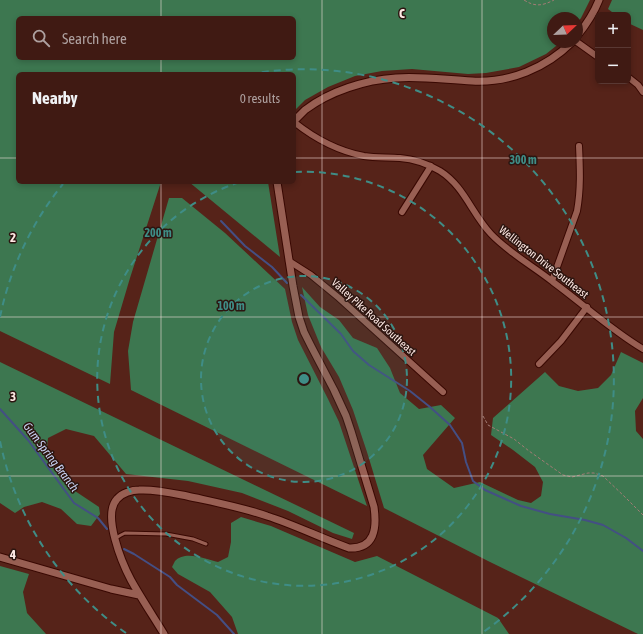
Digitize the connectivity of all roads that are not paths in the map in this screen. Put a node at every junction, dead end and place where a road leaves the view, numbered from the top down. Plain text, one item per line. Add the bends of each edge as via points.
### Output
1 (599, 0) edge
2 (583, 28) edge
3 (583, 46) edge
4 (565, 48) edge
5 (595, 55) edge
6 (631, 79) edge
7 (643, 92) edge
8 (296, 119) edge
9 (296, 123) edge
10 (579, 146) dead end
11 (431, 166) junction
12 (277, 184) edge
13 (402, 212) dead end
14 (289, 261) junction
15 (552, 281) junction
16 (587, 307) junction
17 (643, 349) edge
18 (538, 364) dead end
19 (443, 392) dead end
20 (116, 539) junction
21 (206, 544) dead end
22 (0, 557) edge
23 (139, 595) junction
24 (164, 634) edge

1 - 2 street
3 - 5 street
4 - 8 street via 531,70 492,81 396,78 359,84 314,104
6 - 7 street
9 - 11 street, Wellington Drive Southeast via 321,141 353,153 377,158 415,160
10 - 15 street via 579,201
11 - 13 street
11 - 15 street, Wellington Drive Southeast via 456,185 480,221 502,245
12 - 14 street
14 - 19 street, Valley Pike Road Southeast via 339,298
14 - 20 street via 304,332 346,416 374,507 375,527 370,540 362,547 349,548 244,509 168,493 139,490 116,499 111,517
15 - 16 street, Wellington Drive Southeast
16 - 17 street, Wellington Drive Southeast via 612,329
16 - 18 street via 561,341
20 - 21 lane via 125,533 166,534
20 - 23 street via 122,560
22 - 23 street
23 - 24 street

